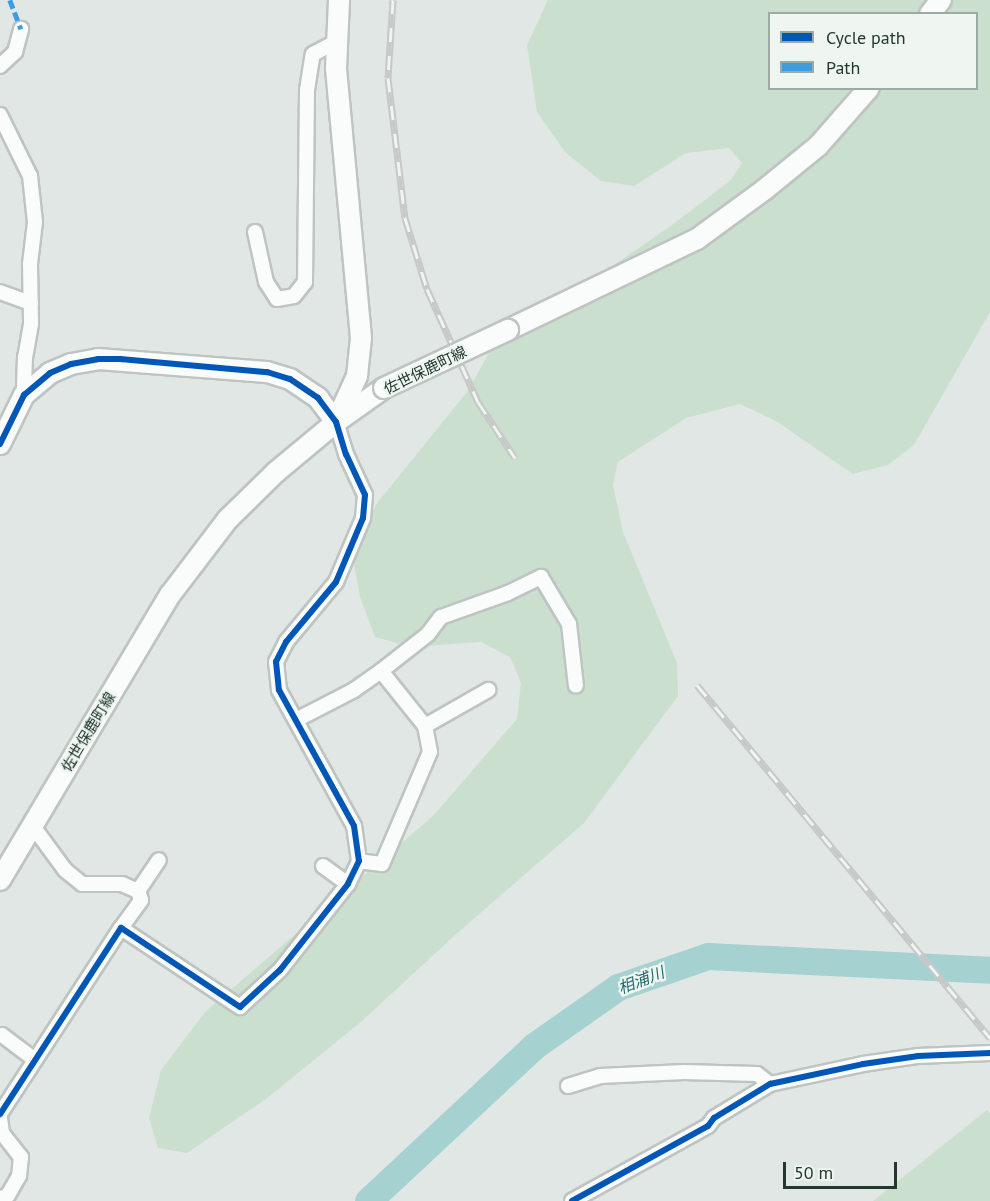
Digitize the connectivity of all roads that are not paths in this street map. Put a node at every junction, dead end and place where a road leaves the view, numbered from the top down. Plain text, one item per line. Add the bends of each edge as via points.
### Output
1 (339, 0) edge
2 (941, 0) edge
3 (932, 12) edge
4 (21, 29) dead end
5 (337, 41) junction
6 (0, 66) edge
7 (867, 90) edge
8 (0, 115) edge
9 (255, 232) dead end
10 (0, 292) edge
11 (31, 303) junction
12 (24, 395) junction
13 (336, 422) junction
14 (0, 444) edge
15 (381, 671) junction
16 (576, 686) dead end
17 (488, 690) dead end
18 (296, 720) junction
19 (424, 726) junction
20 (32, 825) junction
21 (159, 860) dead end
22 (359, 861) junction
23 (322, 866) dead end
24 (0, 880) edge
25 (348, 884) junction
26 (138, 891) junction
27 (121, 928) junction
28 (2, 1035) dead end
29 (990, 1053) edge
30 (35, 1060) junction
31 (770, 1084) junction
32 (568, 1086) dead end
33 (0, 1116) edge
34 (0, 1199) edge
35 (572, 1201) edge

1 - 5 main road
2 - 3 main road
4 - 6 street via 15,52
5 - 9 street via 313,54 308,90 305,282 294,296 277,299 266,282
5 - 13 main road via 336,69 361,338 357,376
7 - 13 main road, 佐世保鹿町線, bridge via 818,146 697,239 384,388
8 - 11 street via 30,176 34,222
10 - 11 street
11 - 12 street
12 - 13 main road via 50,373 71,364 98,359 131,360 275,374 318,398
12 - 14 main road
13 - 18 street via 364,495 363,518 336,582 286,642 276,662 279,690
13 - 20 main road, 佐世保鹿町線 via 228,519 170,595
15 - 16 street via 428,634 441,617 541,577 570,624 579,657
15 - 18 street
15 - 19 street
17 - 19 street
18 - 22 street via 354,826
19 - 22 street via 430,752 382,864
20 - 24 main road, 佐世保鹿町線
20 - 26 street via 64,870 82,884 122,884
21 - 26 street
22 - 25 street
23 - 25 street
25 - 27 street via 280,970 240,1007
26 - 27 street via 141,900
27 - 30 street
28 - 30 street
29 - 31 street via 918,1056
30 - 33 street
31 - 32 street via 757,1074 684,1072 600,1076
31 - 35 street via 714,1118 708,1126
33 - 34 street via 2,1133 21,1157 19,1176 8,1195

